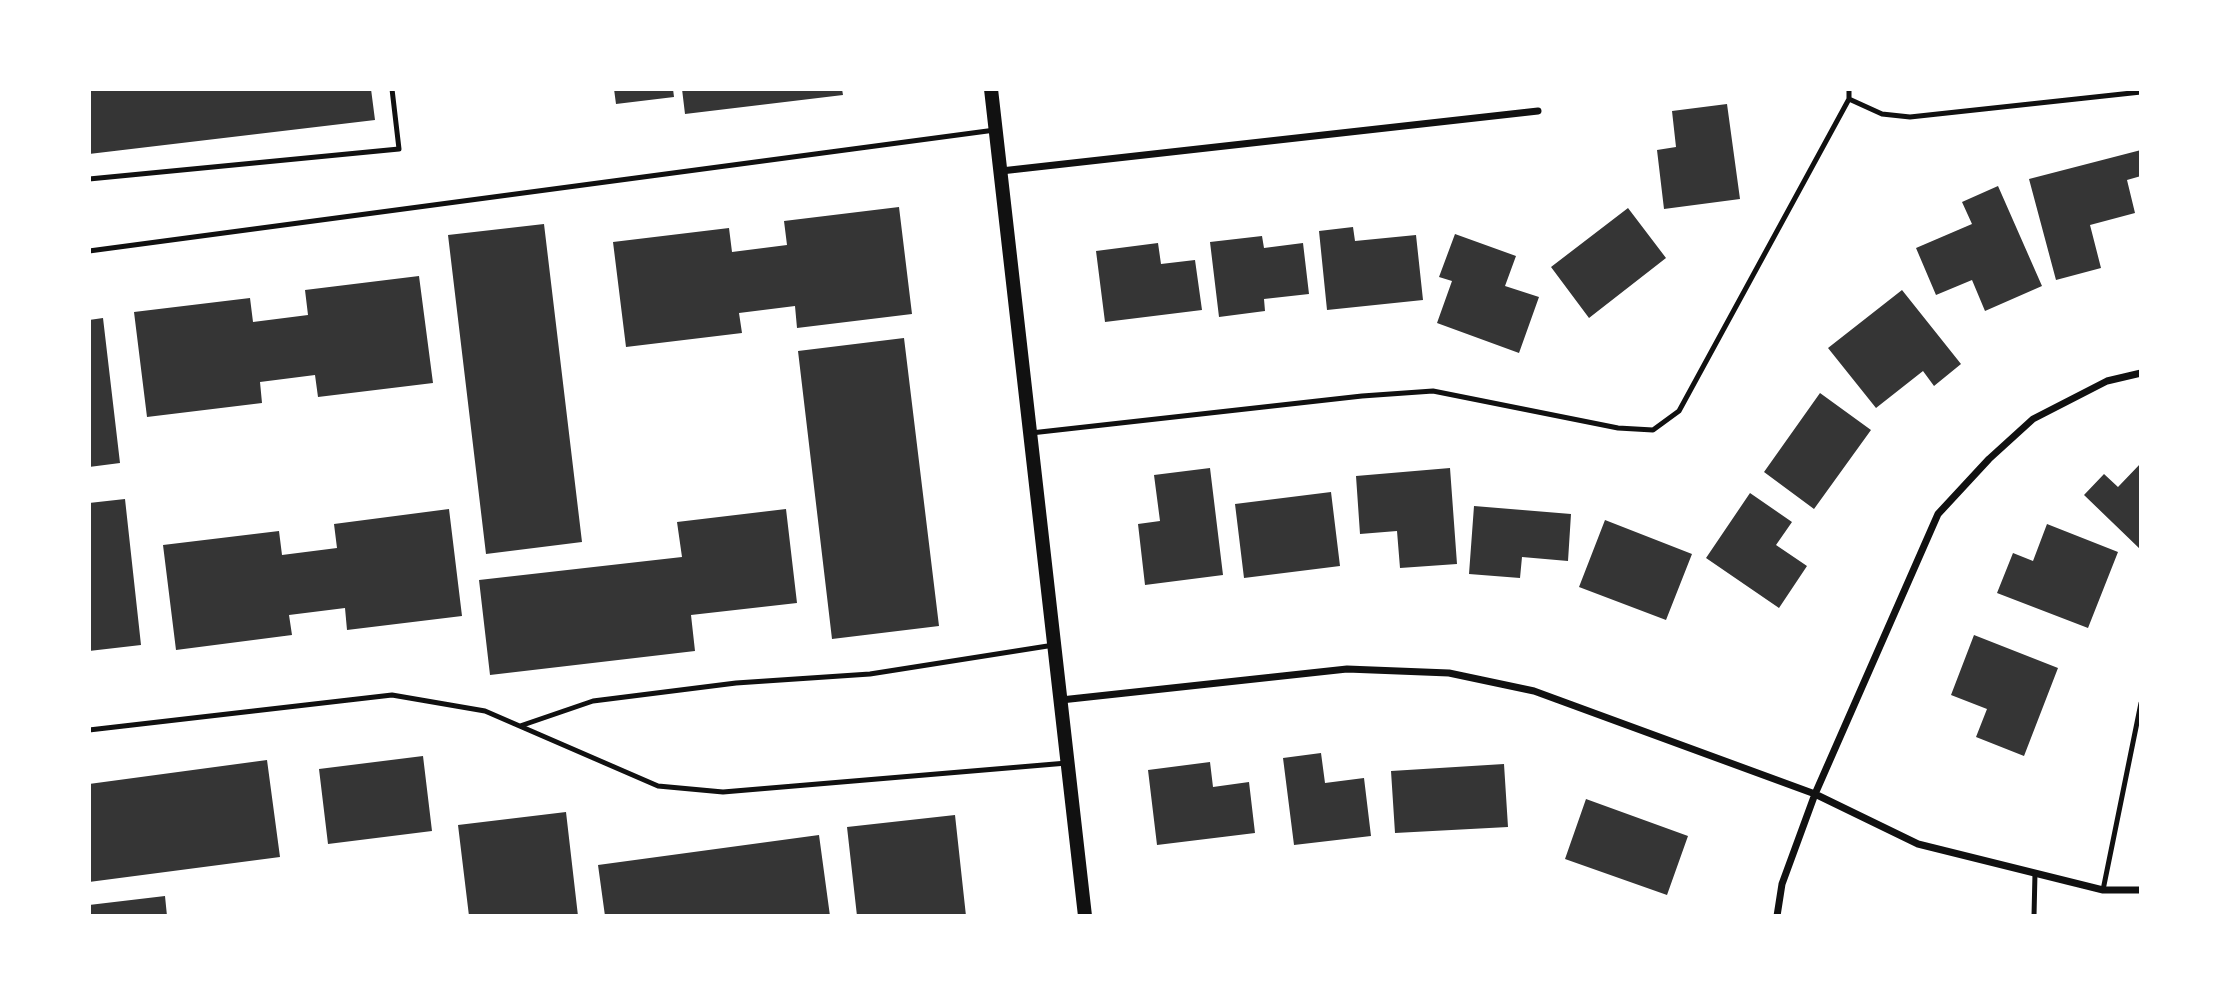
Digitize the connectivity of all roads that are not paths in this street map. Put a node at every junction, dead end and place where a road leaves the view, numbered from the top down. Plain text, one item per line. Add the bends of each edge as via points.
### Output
1 (392, 89) edge
2 (990, 89) edge
3 (1849, 89) edge
4 (2141, 92) edge
5 (1849, 99) junction
6 (1538, 111) dead end
7 (995, 130) junction
8 (1000, 171) junction
9 (89, 179) edge
10 (89, 251) edge
11 (2141, 373) edge
12 (1030, 433) junction
13 (1054, 645) junction
14 (1060, 700) junction
15 (2141, 703) edge
16 (520, 726) junction
17 (89, 730) edge
18 (1067, 764) junction
19 (1815, 794) junction
20 (2035, 873) junction
21 (2103, 890) junction
22 (2141, 890) edge
23 (1084, 916) edge
24 (1777, 916) edge
25 (2034, 916) edge

1 - 9 lane via 398,149
2 - 7 main road
3 - 5 lane
4 - 5 lane via 1910,117 1882,114
5 - 12 lane via 1679,411 1653,430 1618,428 1433,391
6 - 8 street
7 - 8 main road
7 - 10 lane
8 - 12 main road
11 - 19 street via 2106,381 2033,419 1938,514
12 - 13 main road
13 - 14 main road
13 - 16 lane via 870,674 736,683 593,701
14 - 18 main road
14 - 19 street via 1347,669 1449,673 1534,691
15 - 21 lane
16 - 17 lane via 485,711 392,695
16 - 18 lane via 658,786 723,792
18 - 23 main road
19 - 20 street via 1918,844
19 - 24 street via 1782,884
20 - 21 street
20 - 25 lane
21 - 22 street

